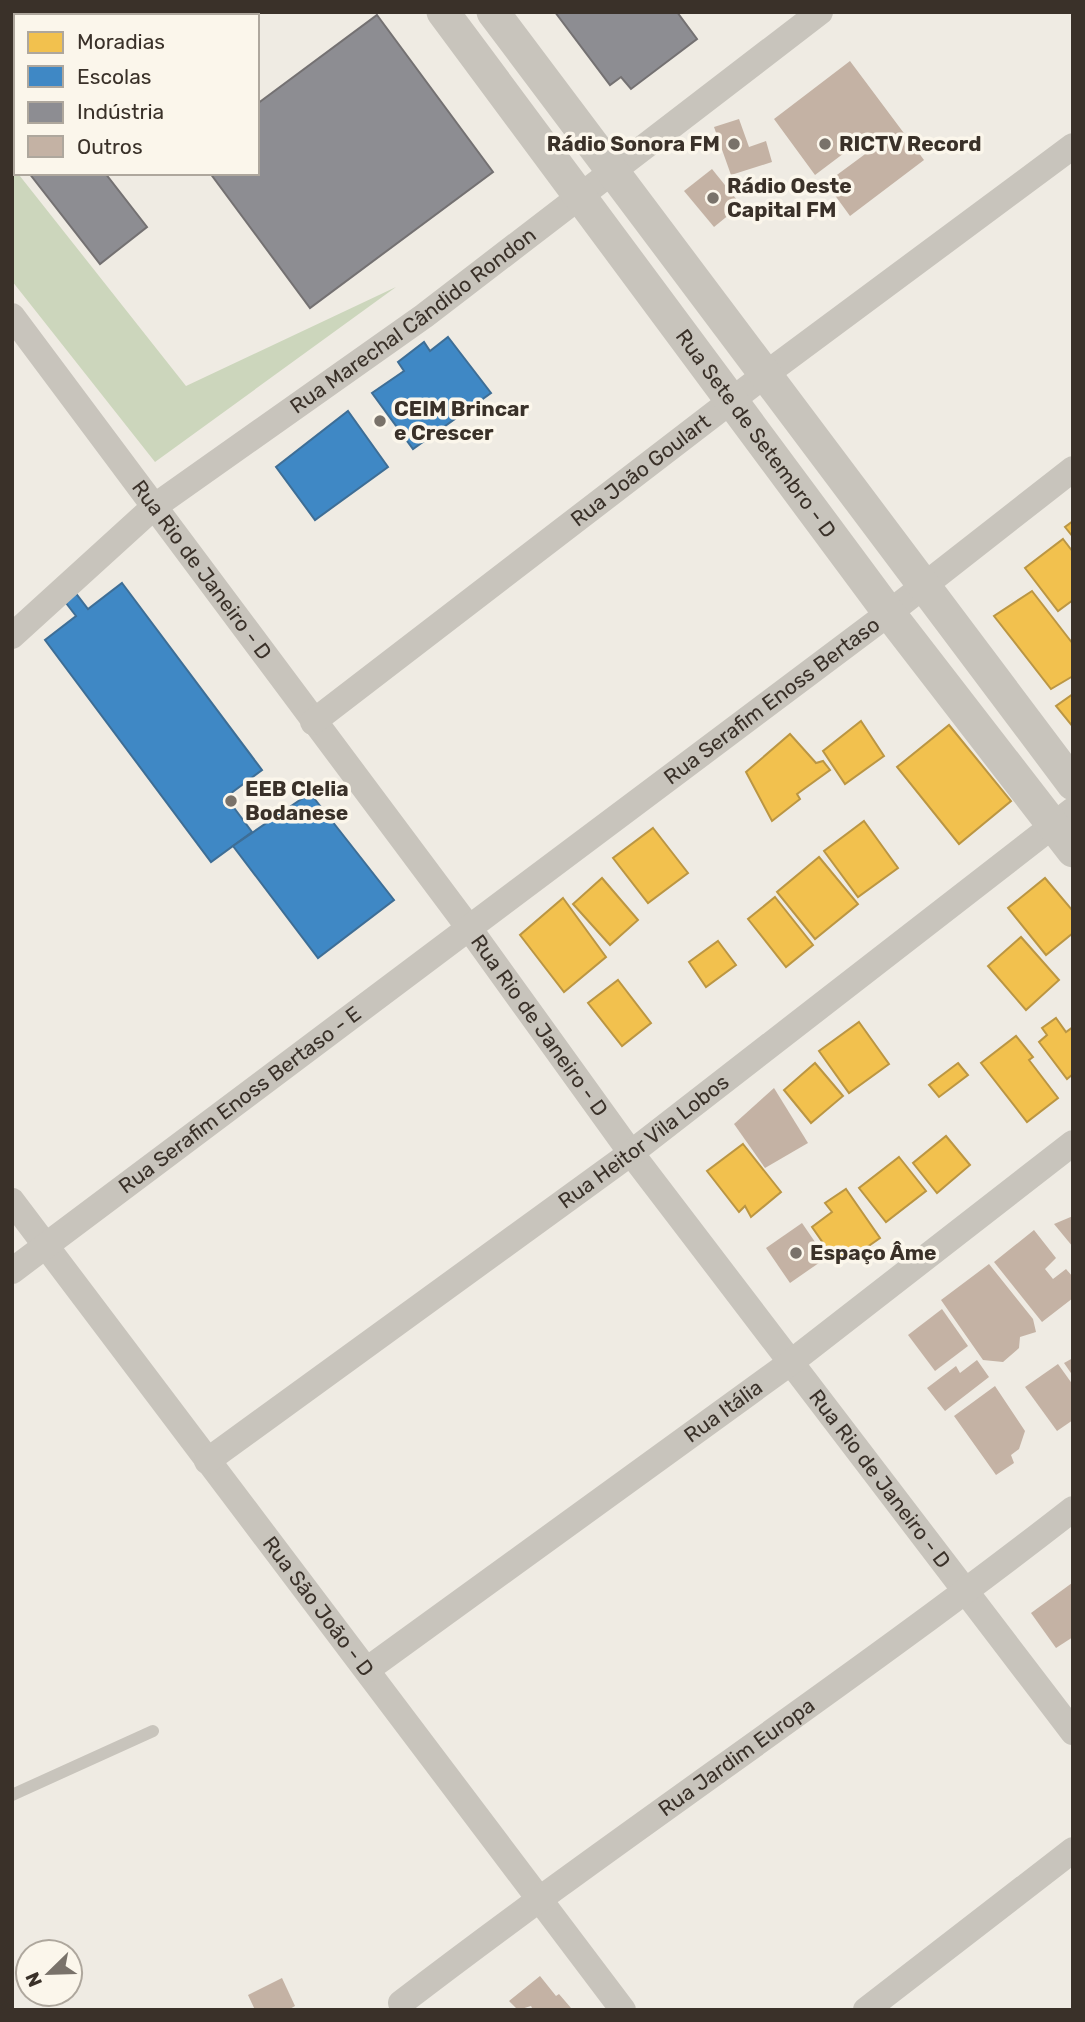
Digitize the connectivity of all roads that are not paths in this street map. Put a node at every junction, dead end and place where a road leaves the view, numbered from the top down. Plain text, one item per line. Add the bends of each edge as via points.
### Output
1 (443, 12) edge
2 (493, 12) edge
3 (820, 12) edge
4 (525, 51) junction
5 (492, 75) junction
6 (1073, 146) edge
7 (612, 172) junction
8 (580, 195) junction
9 (12, 316) edge
10 (766, 374) junction
11 (730, 401) junction
12 (1073, 469) edge
13 (155, 506) junction
14 (925, 584) junction
15 (889, 613) junction
16 (12, 636) edge
17 (313, 722) junction
18 (1073, 784) edge
19 (1063, 817) edge
20 (1073, 851) edge
21 (469, 928) junction
22 (1073, 1143) edge
23 (631, 1153) junction
24 (12, 1201) edge
25 (46, 1245) junction
26 (12, 1271) edge
27 (790, 1363) junction
28 (207, 1461) junction
29 (1073, 1508) edge
30 (968, 1591) junction
31 (368, 1669) junction
32 (153, 1731) dead end
33 (1073, 1732) edge
34 (12, 1795) edge
35 (1073, 1850) edge
36 (538, 1897) junction
37 (401, 2003) dead end
38 (623, 2010) edge
39 (866, 2010) edge

1 - 5 street, Rua Sete de Setembro - D
2 - 4 street, Rua Sete de Setembro - D
3 - 7 street, Rua Marechal Cândido Rondon
4 - 5 street
4 - 7 street, Rua Sete de Setembro - D
5 - 8 street, Rua Sete de Setembro - D
6 - 10 street, Rua João Goulart
7 - 8 street, Rua Marechal Cândido Rondon
7 - 10 street, Rua Sete de Setembro - D
8 - 11 street, Rua Sete de Setembro - D
8 - 13 street, Rua Marechal Cândido Rondon via 424,316
9 - 13 street, Rua Rio de Janeiro - D
10 - 11 street, Rua João Goulart
10 - 14 street, Rua Sete de Setembro - D
11 - 15 street, Rua Sete de Setembro - D
11 - 17 street, Rua João Goulart
12 - 14 street, Rua Serafim Enoss Bertaso
13 - 16 street, Rua Marechal Cândido Rondon
13 - 17 street, Rua Rio de Janeiro - D
14 - 15 street, Rua Serafim Enoss Bertaso
14 - 18 street, Rua Sete de Setembro - D
15 - 19 street, Rua Sete de Setembro - D
15 - 21 street, Rua Serafim Enoss Bertaso
17 - 21 street, Rua Rio de Janeiro - D
19 - 20 street, Rua Sete de Setembro - D
19 - 23 street, Rua Heitor Vila Lobos
21 - 23 street, Rua Rio de Janeiro - D
21 - 25 street, Rua Serafim Enoss Bertaso - E
22 - 27 street, Rua Itália
23 - 27 street, Rua Rio de Janeiro - D
23 - 28 street, Rua Heitor Vila Lobos
24 - 25 street, Rua São João - D
25 - 26 street, Rua Serafim Enoss Bertaso - E
25 - 28 street, Rua São João - D
27 - 30 street, Rua Rio de Janeiro - D
27 - 31 street, Rua Itália
28 - 31 street, Rua São João - D
29 - 30 street, Rua Jardim Europa
30 - 33 street, Rua Rio de Janeiro - D
30 - 36 street, Rua Jardim Europa
31 - 36 street, Rua São João - D
32 - 34 lane
35 - 39 street
36 - 37 street, Rua Jardim Europa
36 - 38 street, Rua São João - D

